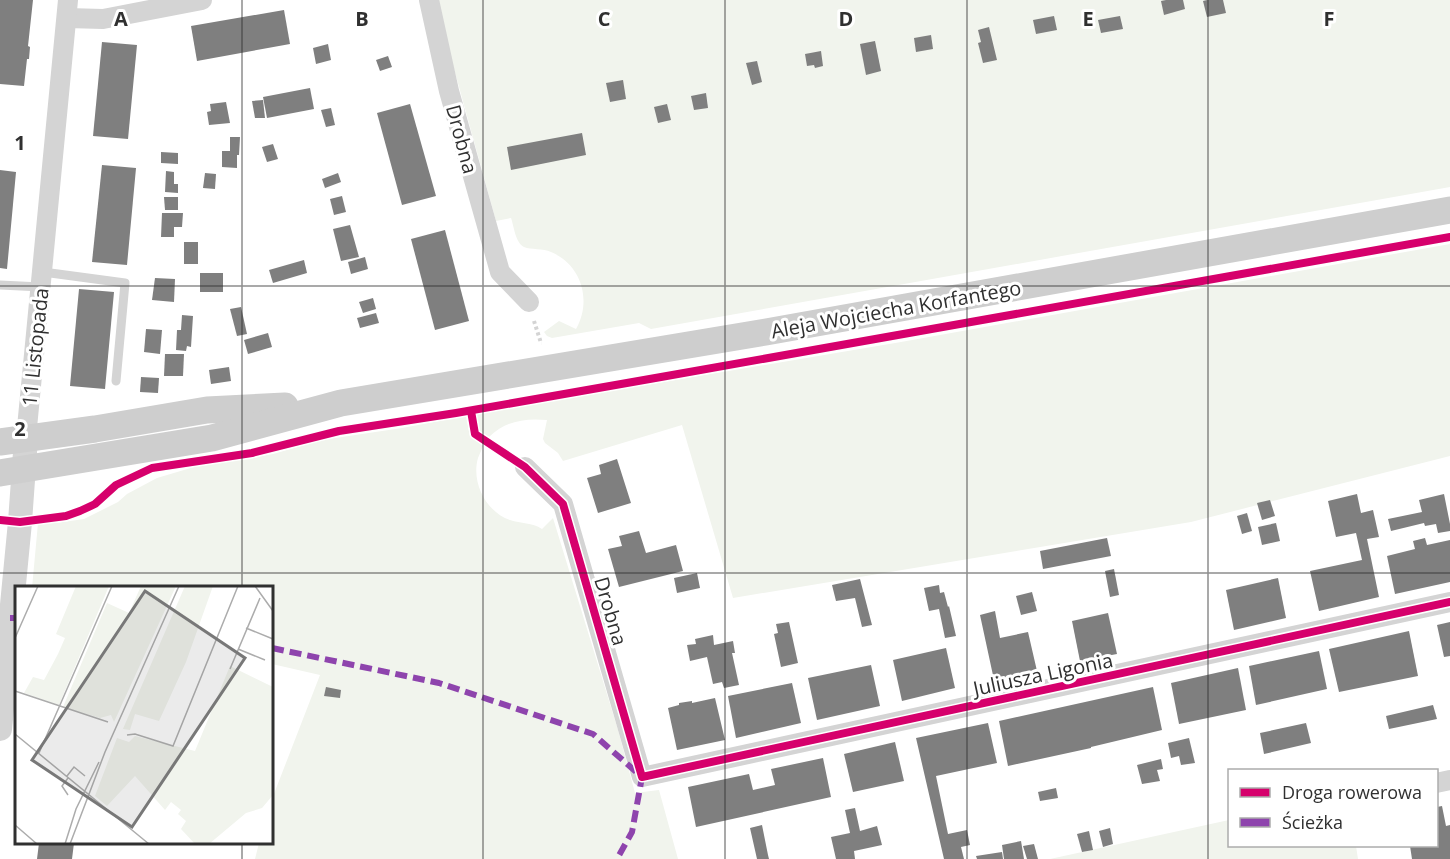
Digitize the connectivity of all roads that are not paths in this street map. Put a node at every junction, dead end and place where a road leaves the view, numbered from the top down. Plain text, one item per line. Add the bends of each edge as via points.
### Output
1 (202, 0) edge
2 (429, 0) edge
3 (68, 9) edge
4 (1450, 210) edge
5 (42, 280) junction
6 (0, 285) edge
7 (529, 302) road end
8 (116, 381) dead end
9 (340, 403) junction
10 (26, 438) junction
11 (0, 442) edge
12 (525, 467) road end
13 (12, 471) edge
14 (1450, 602) edge
15 (0, 729) edge
16 (642, 777) joint

1 - 3 street via 103,19
2 - 7 street, Drobna via 449,91 500,272
3 - 5 street, 11 Listopada
4 - 9 main road, Aleja Wojciecha Korfantego via 766,332
5 - 6 lane
5 - 8 lane via 125,283
5 - 10 street, 11 Listopada
9 - 10 main road, Aleja Wojciecha Korfantego via 207,411
9 - 13 main road, Aleja Wojciecha Korfantego via 212,438
10 - 11 main road, Aleja Wojciecha Korfantego
10 - 13 street, 11 Listopada
12 - 16 street, Drobna via 563,504
13 - 15 street, 11 Listopada via 20,522
14 - 16 street, Juliusza Ligonia

